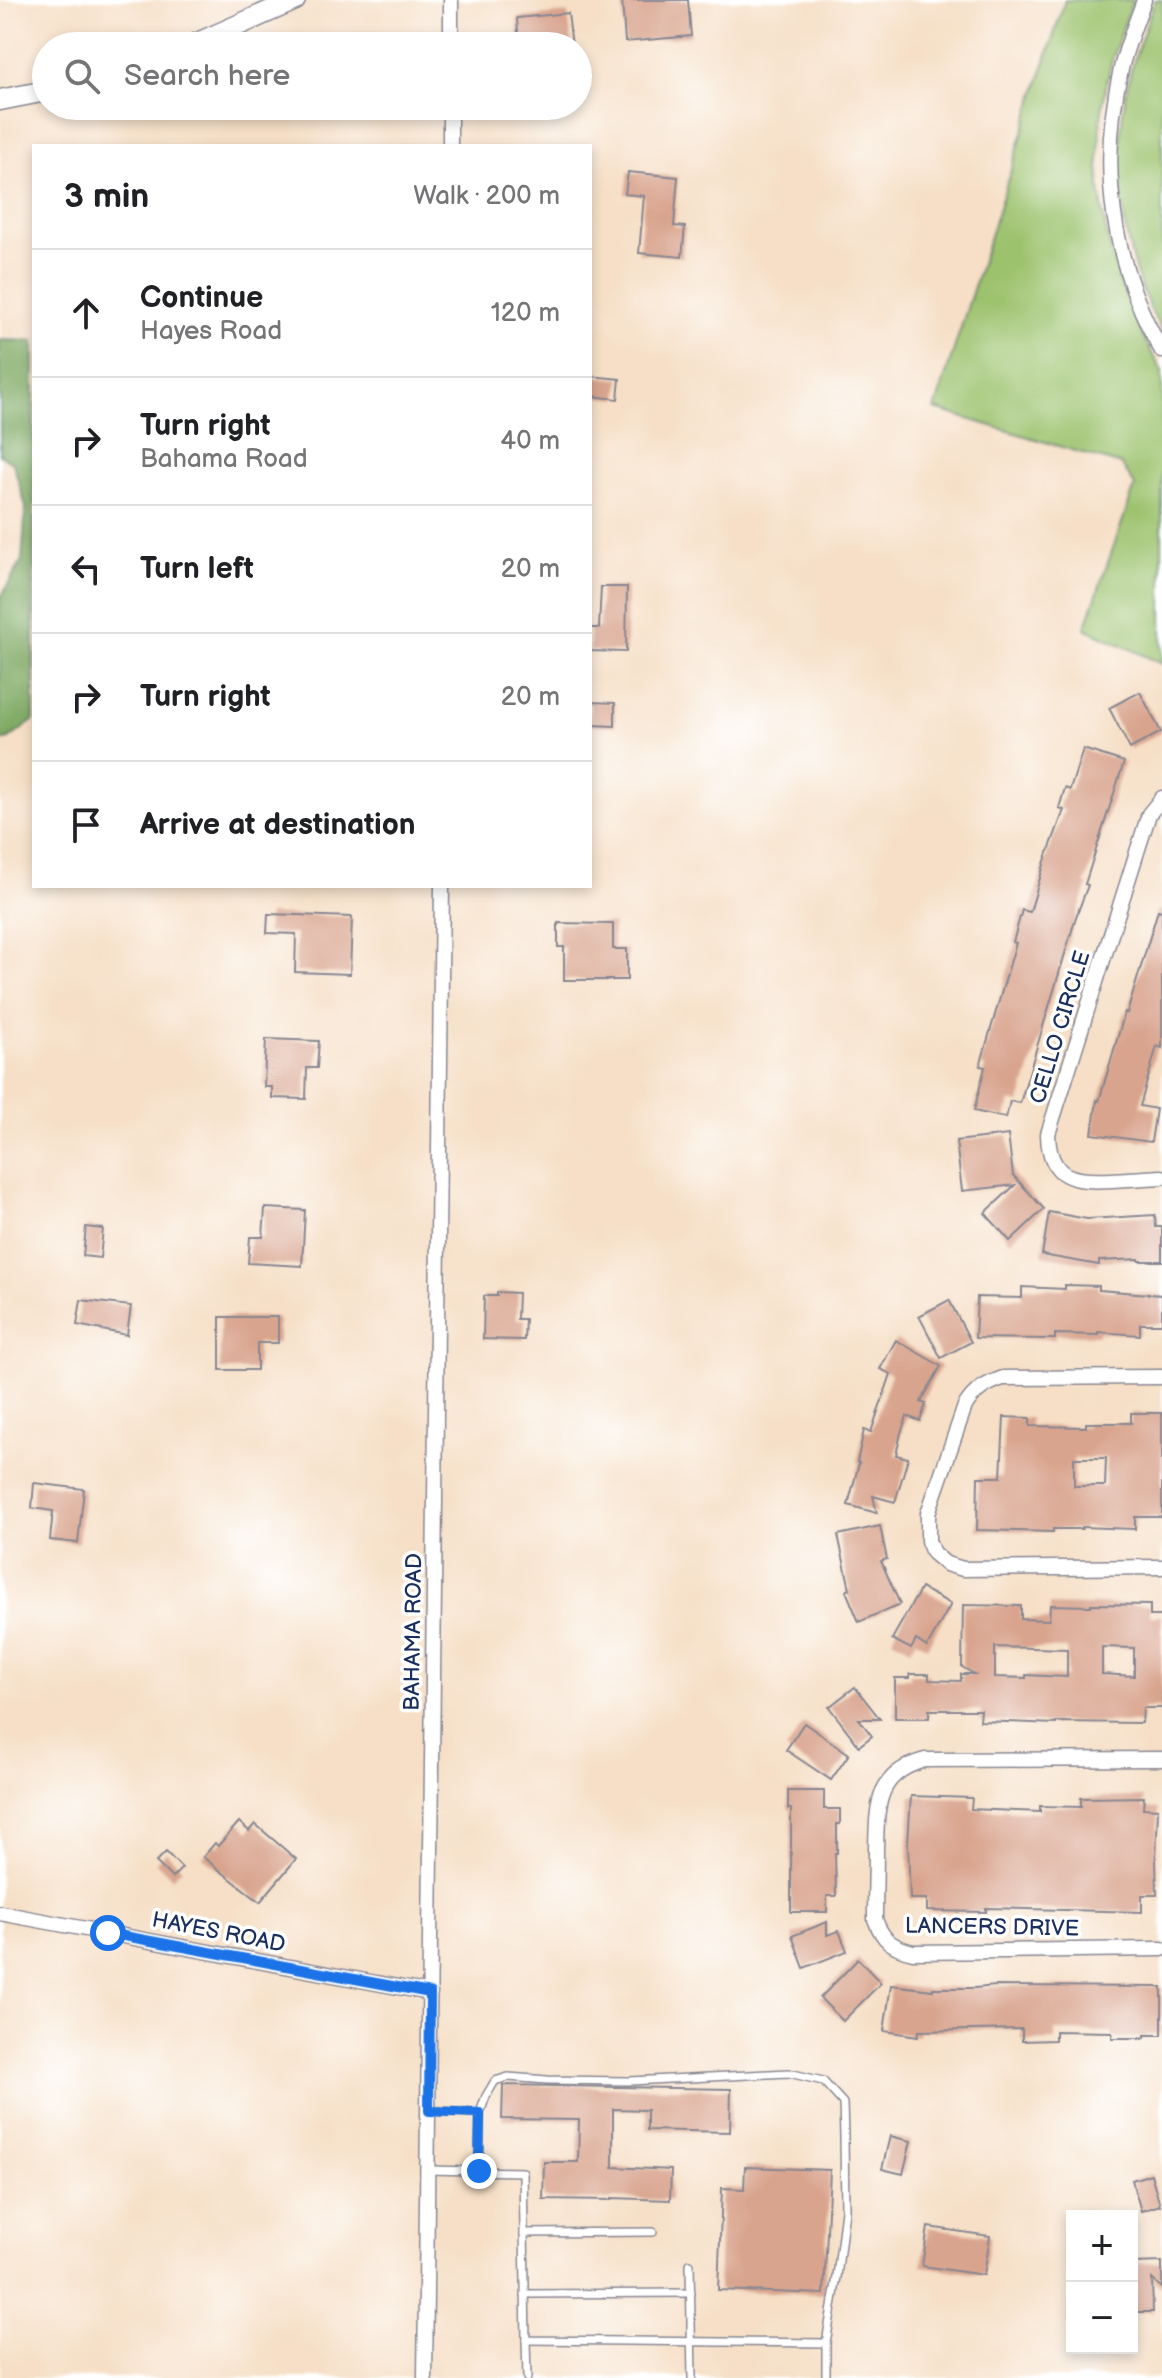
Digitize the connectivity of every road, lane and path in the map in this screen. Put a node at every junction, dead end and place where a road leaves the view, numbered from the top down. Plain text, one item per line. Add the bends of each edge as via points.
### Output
1 (295, 0) edge
2 (451, 0) edge
3 (1144, 0) edge
4 (223, 32) edge
5 (451, 32) edge
6 (32, 94) edge
7 (0, 100) edge
8 (450, 120) edge
9 (450, 144) edge
10 (1162, 351) edge
11 (1162, 798) edge
12 (442, 888) edge
13 (1162, 1177) edge
14 (1162, 1377) edge
15 (1162, 1567) edge
16 (1162, 1759) edge
17 (0, 1913) edge
18 (1162, 1949) edge
19 (430, 1993) junction
20 (429, 2111) junction
21 (480, 2113) junction
22 (428, 2170) junction
23 (479, 2171) junction
24 (653, 2232) dead end
25 (524, 2233) junction
26 (690, 2264) dead end
27 (691, 2293) junction
28 (525, 2294) junction
29 (526, 2340) junction
30 (691, 2342) junction
31 (826, 2343) junction
32 (425, 2378) edge
33 (527, 2378) edge
34 (692, 2378) edge
35 (826, 2378) edge

1 - 4 street
2 - 5 street
3 - 10 street via 1121,66 1109,181 1128,277
6 - 7 street
8 - 9 street
11 - 13 street, CELLO CIRCLE via 1149,814 1048,1142 1054,1164 1072,1178
12 - 19 street, BAHAMA ROAD
14 - 15 street via 1003,1378 986,1384 965,1406 928,1513 933,1553 963,1569
16 - 18 street, LANCERS DRIVE via 908,1764 884,1788 877,1805 875,1919 881,1935 896,1948 913,1952
17 - 19 street, HAYES ROAD
19 - 20 street, BAHAMA ROAD
20 - 21 lane
20 - 22 street, BAHAMA ROAD
21 - 23 lane
21 - 31 lane via 495,2081 508,2077 630,2081 789,2073 823,2081 843,2103 845,2210
22 - 23 lane
22 - 32 street, BAHAMA ROAD
23 - 25 lane via 523,2172
24 - 25 lane
25 - 28 lane
26 - 27 lane
27 - 28 lane
27 - 30 lane
28 - 29 lane
29 - 30 lane
29 - 33 lane
30 - 31 lane
30 - 34 lane
31 - 35 lane

